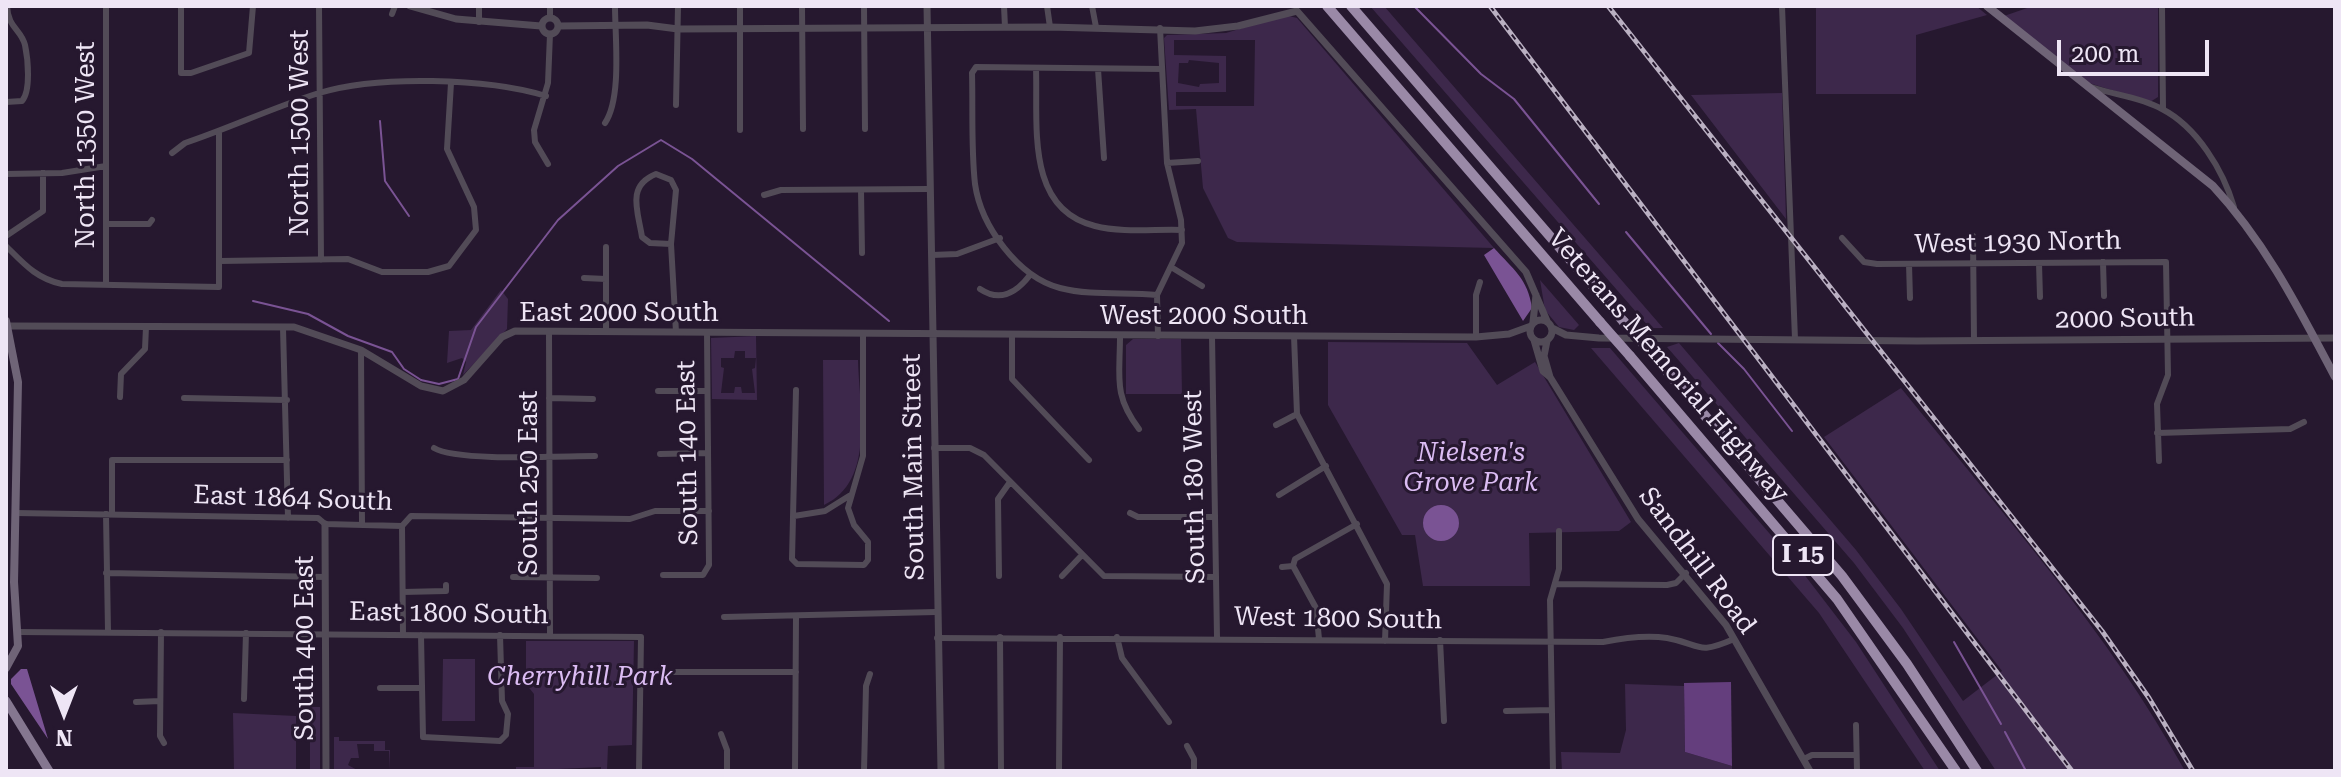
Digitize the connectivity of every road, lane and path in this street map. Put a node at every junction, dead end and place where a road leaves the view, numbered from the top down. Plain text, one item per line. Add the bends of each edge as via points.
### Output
1 (7, 6) edge
2 (106, 6) edge
3 (181, 6) edge
4 (253, 6) edge
5 (319, 6) edge
6 (395, 6) edge
7 (410, 6) edge
8 (479, 6) edge
9 (550, 6) edge
10 (615, 6) edge
11 (678, 6) edge
12 (740, 6) edge
13 (802, 6) edge
14 (864, 6) edge
15 (927, 6) edge
16 (1004, 6) edge
17 (1047, 6) edge
18 (1092, 6) edge
19 (1327, 6) edge
20 (1351, 6) edge
21 (1782, 6) edge
22 (1987, 6) edge
23 (2162, 6) edge
24 (392, 14) dead end
25 (550, 17) junction
26 (479, 22) junction
27 (615, 25) junction
28 (541, 26) junction
29 (558, 26) junction
30 (1005, 27) junction
31 (1050, 27) junction
32 (1096, 27) junction
33 (865, 28) junction
34 (927, 28) junction
35 (1160, 28) junction
36 (678, 29) junction
37 (740, 29) junction
38 (802, 29) junction
39 (9, 31) edge
40 (550, 34) junction
41 (1036, 68) junction
42 (1098, 69) junction
43 (1162, 69) junction
44 (451, 83) junction
45 (2087, 85) junction
46 (319, 93) junction
47 (546, 96) junction
48 (6, 102) edge
49 (676, 105) dead end
50 (2163, 109) junction
51 (605, 123) dead end
52 (803, 129) dead end
53 (865, 129) dead end
54 (740, 130) dead end
55 (219, 131) junction
56 (172, 153) dead end
57 (1104, 158) dead end
58 (1198, 161) dead end
59 (1167, 163) junction
60 (548, 164) dead end
61 (106, 166) junction
62 (43, 173) junction
63 (6, 174) edge
64 (929, 189) junction
65 (861, 190) junction
66 (764, 195) dead end
67 (2234, 207) junction
68 (152, 220) dead end
69 (106, 224) junction
70 (1182, 230) junction
71 (6, 236) edge
72 (1973, 236) dead end
73 (1000, 238) junction
74 (1842, 238) dead end
75 (671, 244) junction
76 (6, 246) edge
77 (606, 247) dead end
78 (862, 253) dead end
79 (932, 255) junction
80 (321, 260) junction
81 (220, 261) junction
82 (2103, 262) junction
83 (2039, 263) junction
84 (1909, 264) junction
85 (1974, 264) junction
86 (1171, 267) junction
87 (1030, 275) junction
88 (584, 278) dead end
89 (606, 279) junction
90 (1480, 282) dead end
91 (106, 284) junction
92 (1202, 286) dead end
93 (980, 289) dead end
94 (1537, 293) junction
95 (1157, 295) junction
96 (2104, 296) dead end
97 (2040, 297) dead end
98 (1910, 298) dead end
99 (7, 323) edge
100 (1532, 325) junction
101 (1549, 325) junction
102 (146, 327) junction
103 (283, 328) junction
104 (549, 331) junction
105 (606, 331) junction
106 (676, 332) junction
107 (707, 333) junction
108 (932, 334) junction
109 (1012, 334) junction
110 (863, 335) junction
111 (1120, 336) junction
112 (1158, 336) junction
113 (1212, 336) junction
114 (1294, 336) junction
115 (1476, 337) junction
116 (1599, 338) junction
117 (2314, 338) junction
118 (2335, 338) edge
119 (1533, 339) junction
120 (1795, 339) junction
121 (2167, 339) junction
122 (1548, 340) junction
123 (1974, 341) junction
124 (361, 350) junction
125 (1550, 377) junction
126 (2335, 377) edge
127 (796, 390) dead end
128 (658, 391) dead end
129 (707, 391) junction
130 (120, 397) dead end
131 (184, 398) dead end
132 (549, 398) junction
133 (593, 399) dead end
134 (287, 400) junction
135 (1297, 414) junction
136 (2304, 422) dead end
137 (1276, 425) dead end
138 (1139, 429) dead end
139 (2157, 433) junction
140 (434, 448) dead end
141 (934, 448) junction
142 (708, 453) junction
143 (660, 454) dead end
144 (549, 456) junction
145 (595, 456) dead end
146 (287, 460) junction
147 (1089, 460) dead end
148 (2159, 461) dead end
149 (1326, 466) junction
150 (1010, 482) junction
151 (1279, 495) dead end
152 (849, 496) junction
153 (11, 498) edge
154 (709, 511) junction
155 (15, 513) junction
156 (1130, 513) dead end
157 (109, 514) junction
158 (794, 516) junction
159 (1215, 517) junction
160 (288, 518) junction
161 (550, 520) junction
162 (325, 524) junction
163 (362, 524) junction
164 (1357, 524) junction
165 (402, 526) junction
166 (1559, 531) dead end
167 (1082, 555) junction
168 (1293, 566) junction
169 (1282, 567) dead end
170 (106, 573) junction
171 (1686, 573) junction
172 (663, 575) dead end
173 (999, 576) dead end
174 (1062, 576) dead end
175 (325, 577) junction
176 (513, 577) dead end
177 (550, 577) junction
178 (1216, 577) junction
179 (597, 578) dead end
180 (1555, 584) junction
181 (446, 585) dead end
182 (403, 592) junction
183 (936, 612) junction
184 (724, 617) dead end
185 (796, 617) junction
186 (108, 631) junction
187 (18, 632) junction
188 (161, 632) junction
189 (246, 633) junction
190 (325, 633) junction
191 (403, 635) junction
192 (421, 635) junction
193 (500, 635) junction
194 (550, 635) junction
195 (1000, 637) junction
196 (1060, 637) junction
197 (1117, 637) junction
198 (1217, 637) junction
199 (937, 638) junction
200 (1319, 639) junction
201 (1734, 639) junction
202 (1440, 640) junction
203 (1385, 641) junction
204 (1551, 641) junction
205 (6, 668) edge
206 (640, 672) junction
207 (796, 672) junction
208 (870, 674) dead end
209 (380, 688) dead end
210 (421, 688) junction
211 (244, 699) dead end
212 (6, 701) edge
213 (160, 701) junction
214 (136, 702) dead end
215 (1552, 710) junction
216 (1506, 711) dead end
217 (1444, 721) dead end
218 (1169, 722) dead end
219 (1856, 725) dead end
220 (721, 734) dead end
221 (164, 743) dead end
222 (1187, 746) dead end
223 (1856, 755) junction
224 (1804, 759) junction
225 (45, 769) edge
226 (326, 771) edge
227 (639, 771) edge
228 (727, 771) edge
229 (795, 771) edge
230 (864, 771) edge
231 (941, 771) edge
232 (1001, 771) edge
233 (1059, 771) edge
234 (1194, 771) edge
235 (1553, 771) edge
236 (1810, 771) edge
237 (1857, 771) edge
238 (1956, 771) edge
239 (1977, 771) edge

1 - 39 street
2 - 61 street, North 1350 West
3 - 4 street via 181,73 191,73 251,51
5 - 46 street, North 1500 West
6 - 24 street
7 - 26 street
8 - 26 street
9 - 25 street
10 - 27 street
11 - 36 street
12 - 37 street
13 - 38 street
14 - 33 street
15 - 34 street, South Main Street
16 - 30 street
17 - 31 street
18 - 32 street
19 - 238 highway, Veterans Memorial Highway / I 15, bridge via 1819,575
20 - 239 highway, Veterans Memorial Highway / I 15, bridge via 1842,576
21 - 120 street
22 - 45 main road
23 - 50 street
25 - 28 street
25 - 29 street
26 - 28 street
27 - 29 street
27 - 36 street
27 - 51 street via 612,113
28 - 40 street
29 - 40 street
30 - 31 street
30 - 34 street
31 - 32 street
32 - 35 street
33 - 34 street
33 - 38 street
33 - 53 street
34 - 64 street, South Main Street
35 - 43 street
35 - 94 street via 1221,29 1297,11 1526,272
36 - 37 street
36 - 49 street
37 - 38 street
37 - 54 street
38 - 52 street
39 - 48 street via 25,46 27,93 22,101
40 - 47 street
41 - 42 street
41 - 70 street via 1043,179 1056,205 1095,226
41 - 73 street via 976,67 972,73 975,184
42 - 43 street
42 - 57 street
43 - 59 street
44 - 46 street via 372,82
44 - 47 street
44 - 80 street via 447,149 474,207 476,230 449,266 428,272 382,272 348,259
45 - 50 street
45 - 67 main road
46 - 55 street
46 - 80 street, North 1500 West
47 - 60 street via 534,130
50 - 67 street via 2202,144
55 - 56 street
55 - 81 street
58 - 59 street
59 - 70 street
61 - 62 street
61 - 69 street, North 1350 West
62 - 63 street
62 - 71 street via 43,211
64 - 65 street
64 - 79 street, South Main Street
65 - 66 street via 781,190
65 - 78 street
67 - 117 main road via 2261,243
68 - 69 street
69 - 91 street, North 1350 West
70 - 86 street
72 - 85 street
73 - 79 street via 957,254
73 - 87 street
74 - 84 street, West 1930 North via 1870,264
75 - 75 street via 676,190 671,180 656,174 635,193 645,241
75 - 106 street
76 - 91 street via 45,280
77 - 89 street
79 - 108 street, South Main Street
80 - 81 street
81 - 91 street via 219,287
82 - 83 street, West 1930 North
82 - 96 street
82 - 121 street, West 1930 North via 2166,262
83 - 85 street, West 1930 North
83 - 97 street
84 - 85 street, West 1930 North
84 - 98 street
85 - 123 street
86 - 92 street
86 - 95 street
87 - 93 street via 1010,294 996,296
87 - 95 street via 1064,289
88 - 89 street
89 - 105 street
90 - 115 street
94 - 100 street, Sandhill Road
94 - 101 street
95 - 112 street
99 - 102 street, East 2000 South
99 - 153 main road via 18,382
100 - 101 street, West 2000 South
100 - 115 street, West 2000 South
100 - 119 street, Sandhill Road
101 - 116 street via 1566,335
101 - 122 street
102 - 103 street, East 2000 South
102 - 130 street via 145,349 121,374
103 - 124 street, East 2000 South via 305,329
103 - 134 street
104 - 105 street, East 2000 South
104 - 124 street, East 2000 South via 507,333 464,380 443,391 421,386
104 - 132 street, South 250 East
105 - 106 street, East 2000 South
106 - 107 street, East 2000 South
107 - 110 street, East 2000 South
107 - 129 street, South 140 East
108 - 109 street, West 2000 South
108 - 110 street, East 2000 South
108 - 141 street, South Main Street
109 - 111 street, West 2000 South
109 - 147 street via 1012,379
110 - 152 street via 863,463
111 - 112 street, West 2000 South
111 - 138 street via 1123,408
112 - 113 street, West 2000 South
113 - 114 street, West 2000 South
113 - 159 street, South 180 West
114 - 115 street, West 2000 South
114 - 135 street
115 - 119 street, West 2000 South
116 - 120 street, 2000 South
116 - 122 street
117 - 118 street, 2000 South
117 - 121 street, 2000 South
117 - 126 main road
119 - 122 street, West 2000 South
119 - 125 street, Sandhill Road
120 - 123 street, 2000 South
121 - 123 street, 2000 South
121 - 139 street via 2168,375 2157,404
122 - 125 street, Sandhill Road via 1544,356
124 - 163 street
125 - 171 street, Sandhill Road via 1638,519
127 - 158 street
128 - 129 street
129 - 142 street, South 140 East
131 - 134 street
132 - 133 street
132 - 144 street, South 250 East
134 - 146 street
135 - 137 street
135 - 149 street
136 - 139 street via 2290,429
139 - 148 street
140 - 144 street via 442,453
141 - 150 street via 970,448
141 - 183 street, South Main Street
142 - 143 street
142 - 154 street, South 140 East
144 - 145 street
144 - 161 street, South 250 East
146 - 157 street via 112,460
146 - 160 street
149 - 151 street
149 - 164 street
150 - 167 street
150 - 173 street via 998,499
152 - 158 street via 825,511
152 - 158 street via 851,520 869,546 866,564 797,564
153 - 155 main road
154 - 161 street, East 1864 South
154 - 172 street, South 140 East via 705,573
155 - 157 street, East 1864 South
155 - 187 main road
156 - 159 street
157 - 160 street, East 1864 South
157 - 170 street
159 - 178 street, South 180 West
160 - 162 street, East 1864 South via 318,518
161 - 165 street, East 1864 South via 411,516
161 - 177 street, South 250 East
162 - 163 street, East 1864 South
162 - 175 street, South 400 East
163 - 165 street, East 1864 South
164 - 168 street via 1295,559
164 - 203 street via 1387,584
165 - 182 street
166 - 180 street
167 - 174 street
167 - 178 street via 1104,576
168 - 169 street
168 - 200 street via 1316,608
170 - 175 street
170 - 186 street
171 - 180 street via 1667,585
171 - 201 street, Sandhill Road
175 - 190 street, South 400 East
176 - 177 street
177 - 179 street
177 - 194 street, South 250 East
178 - 198 street, South 180 West
180 - 204 street
181 - 182 street via 446,591
182 - 191 street
183 - 185 street
183 - 199 street, South Main Street
184 - 185 street
185 - 207 street
186 - 187 street, East 1800 South
186 - 188 street, East 1800 South
187 - 205 main road via 15,658
188 - 189 street, East 1800 South
188 - 213 street
189 - 190 street, East 1800 South
189 - 211 street
190 - 191 street, East 1800 South
190 - 226 street, South 400 East
191 - 192 street, East 1800 South
192 - 193 street, East 1800 South
192 - 210 street
193 - 194 street, East 1800 South
193 - 210 street via 502,701 508,714 504,738 423,737
194 - 206 street, East 1800 South via 641,637
195 - 196 street, West 1800 South
195 - 199 street, West 1800 South
195 - 232 street
196 - 197 street, West 1800 South
196 - 233 street
197 - 198 street, West 1800 South
197 - 218 street via 1122,658
198 - 200 street, West 1800 South
199 - 231 street, South Main Street
200 - 203 street, West 1800 South
201 - 204 street, West 1800 South via 1710,650 1668,638
201 - 224 street, Sandhill Road
202 - 203 street, West 1800 South
202 - 204 street, West 1800 South
202 - 217 street
204 - 215 street
206 - 207 street
206 - 227 street
207 - 229 street
208 - 230 street
209 - 210 street
212 - 225 main road
213 - 214 street
213 - 221 street
215 - 216 street
215 - 235 street
219 - 223 street
220 - 228 street
222 - 234 street
223 - 224 street
223 - 237 street
224 - 236 street, Sandhill Road

